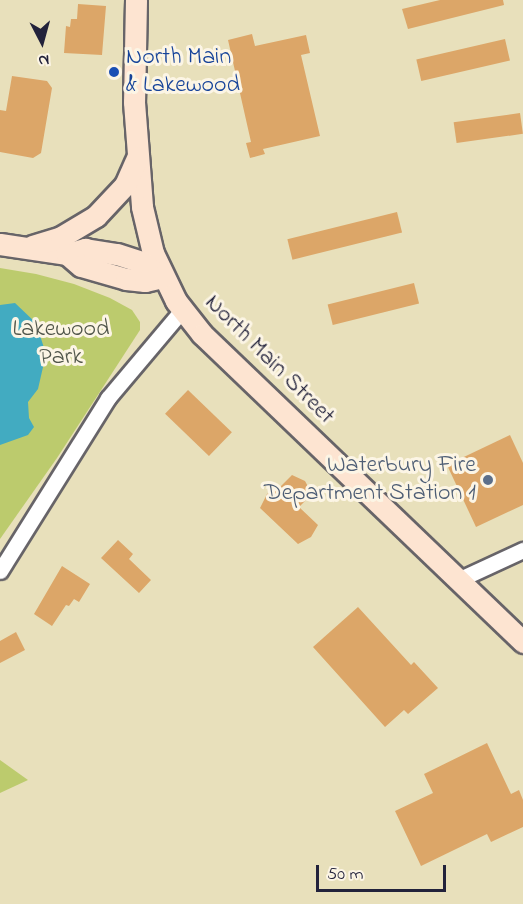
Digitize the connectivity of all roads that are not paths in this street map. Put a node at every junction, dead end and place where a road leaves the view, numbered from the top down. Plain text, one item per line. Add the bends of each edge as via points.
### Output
1 (136, 0) edge
2 (138, 155) junction
3 (9, 245) edge
4 (163, 277) junction
5 (182, 310) junction
6 (523, 550) edge
7 (0, 571) edge
8 (458, 580) junction
9 (523, 642) edge

1 - 2 main road, North Main Street via 133,75
2 - 3 main road via 125,185 92,219 51,241
2 - 4 main road, North Main Street via 144,218
3 - 4 main road via 67,254 85,249 117,254 142,262
4 - 5 main road, North Main Street
5 - 7 street via 108,398
5 - 8 main road, North Main Street via 202,334
6 - 8 street
8 - 9 main road, North Main Street

